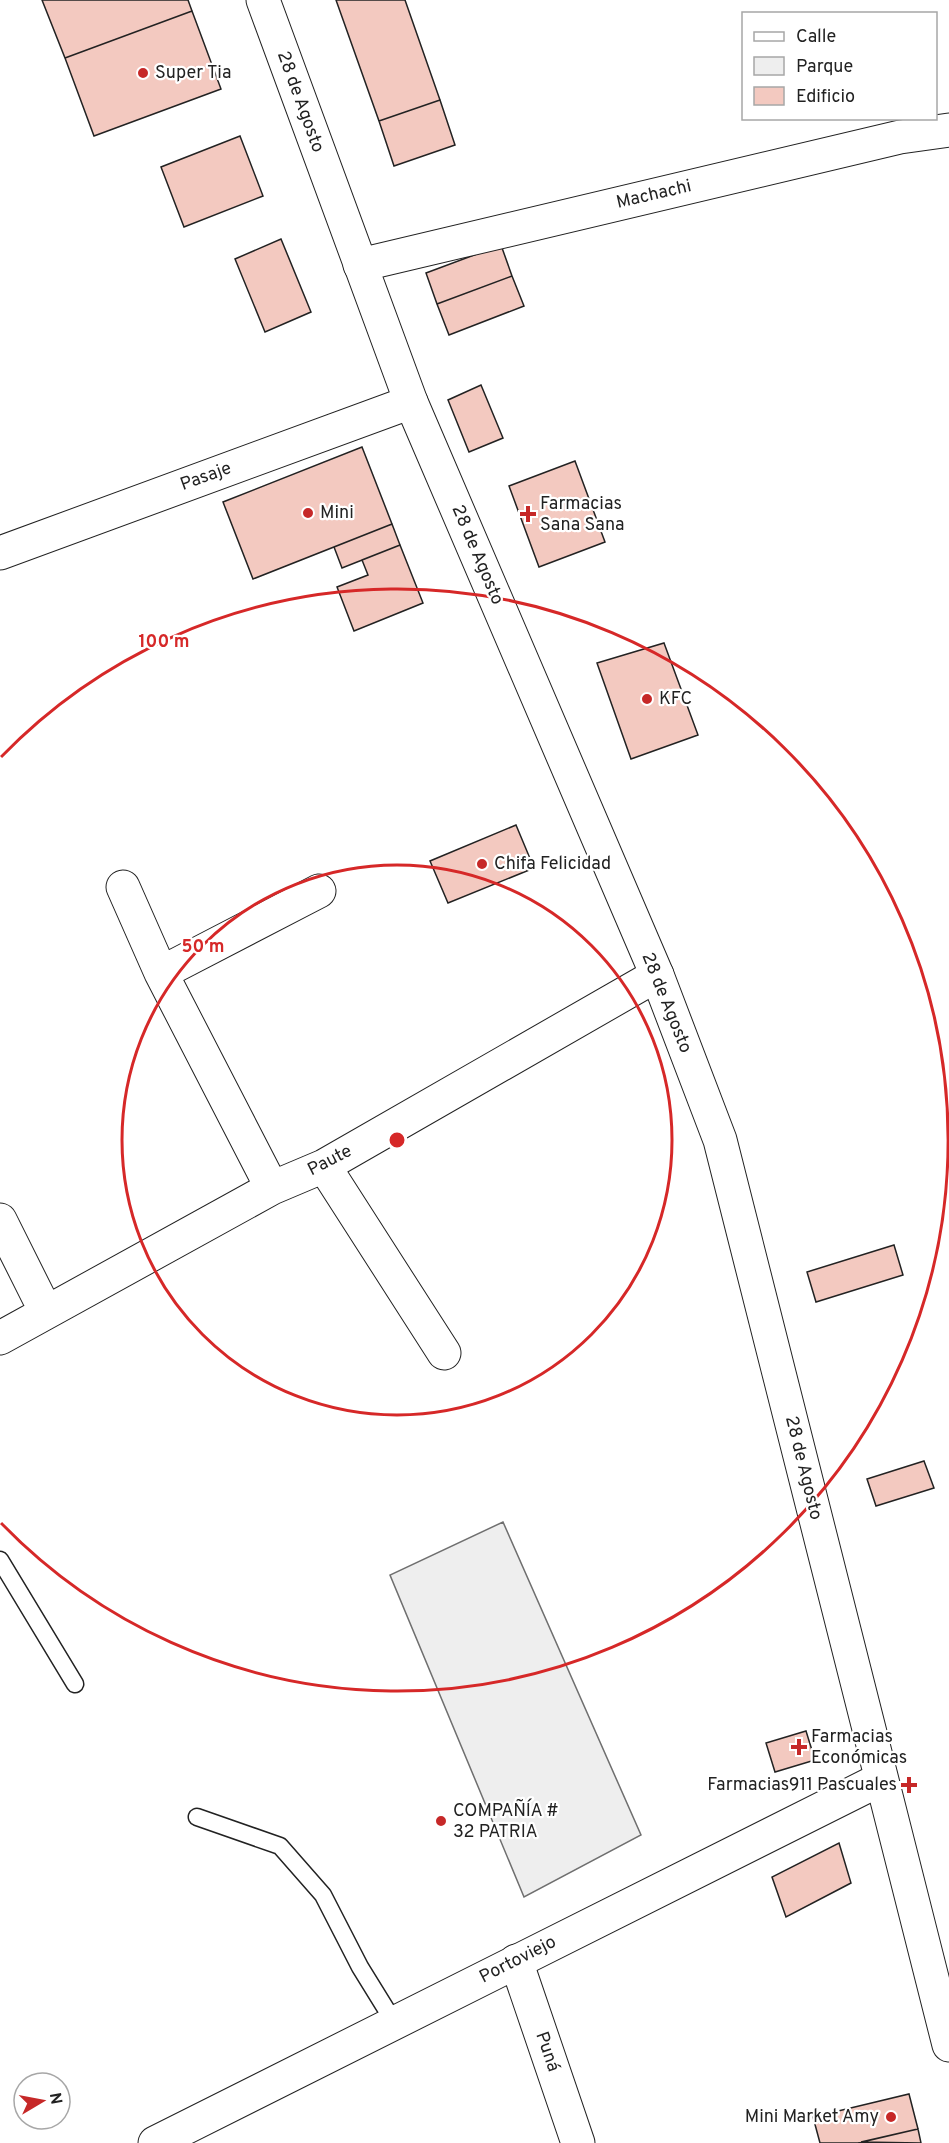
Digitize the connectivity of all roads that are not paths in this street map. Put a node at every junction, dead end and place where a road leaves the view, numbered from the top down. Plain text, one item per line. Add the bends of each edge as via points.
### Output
1 (263, 0) edge
2 (949, 130) edge
3 (360, 265) junction
4 (411, 402) junction
5 (0, 553) edge
6 (123, 886) dead end
7 (319, 891) dead end
8 (161, 973) junction
9 (657, 975) junction
10 (324, 1166) junction
11 (272, 1188) junction
12 (0, 1220) edge
13 (46, 1312) junction
14 (0, 1338) edge
15 (444, 1353) dead end
16 (0, 1560) edge
17 (75, 1684) dead end
18 (881, 1779) junction
19 (197, 1817) dead end
20 (516, 1961) junction
21 (394, 2022) junction
22 (949, 2045) edge
23 (155, 2143) edge
24 (578, 2143) edge

1 - 3 street, 28 de Agosto
2 - 3 street, Machachi via 900,137
3 - 4 street, 28 de Agosto
4 - 5 street, Pasaje
4 - 9 street, 28 de Agosto
6 - 8 street
7 - 8 street
8 - 11 street
9 - 10 street, Paute
9 - 18 street, 28 de Agosto via 720,1140
10 - 11 street, Paute
10 - 15 street
11 - 13 street, Paute
12 - 13 street
13 - 14 street, Paute
16 - 17 lane
18 - 20 street, Portoviejo
18 - 22 street, 28 de Agosto
19 - 21 lane via 279,1845 323,1895
20 - 21 street, Portoviejo
20 - 24 street, Puná
21 - 23 street, Portoviejo

